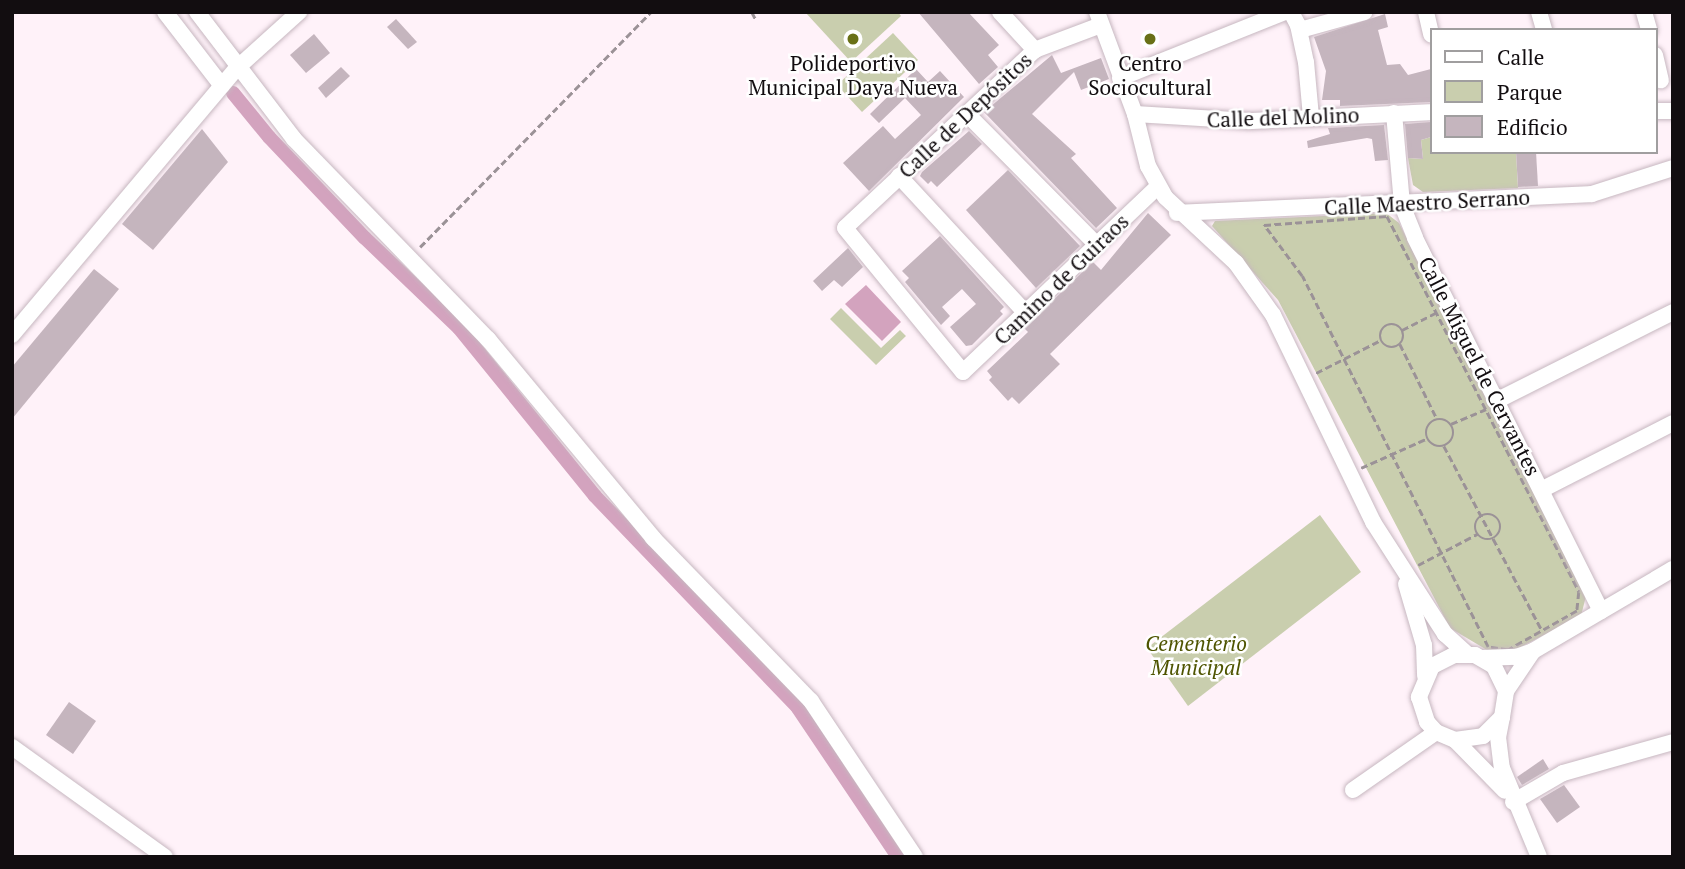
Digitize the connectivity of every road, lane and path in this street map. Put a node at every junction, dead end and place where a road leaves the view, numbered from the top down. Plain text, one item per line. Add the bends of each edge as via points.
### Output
1 (165, 12) edge
2 (197, 12) edge
3 (299, 12) edge
4 (651, 12) edge
5 (752, 12) edge
6 (1000, 12) edge
7 (1284, 12) edge
8 (1290, 12) edge
9 (1365, 12) edge
10 (1426, 12) edge
11 (1099, 18) edge
12 (756, 20) dead end
13 (1300, 30) junction
14 (1430, 30) edge
15 (1035, 50) junction
16 (1657, 61) edge
17 (237, 68) junction
18 (1120, 78) junction
19 (1663, 80) edge
20 (222, 86) junction
21 (1430, 112) edge
22 (1394, 113) junction
23 (967, 114) junction
24 (1135, 114) junction
25 (1311, 117) junction
26 (1673, 168) edge
27 (899, 176) junction
28 (1158, 186) junction
29 (1402, 205) junction
30 (1177, 213) junction
31 (1097, 246) junction
32 (408, 260) junction
33 (1439, 311) junction
34 (1673, 312) edge
35 (1027, 314) junction
36 (1402, 330) junction
37 (12, 335) edge
38 (1381, 340) junction
39 (1400, 344) junction
40 (1343, 358) junction
41 (963, 372) joint
42 (1322, 385) dead end
43 (1492, 405) junction
44 (1437, 419) junction
45 (1673, 423) edge
46 (1451, 424) junction
47 (1428, 438) junction
48 (1444, 446) junction
49 (1356, 456) dead end
50 (1391, 456) junction
51 (1543, 489) junction
52 (1482, 516) junction
53 (1477, 534) junction
54 (1494, 539) junction
55 (1441, 553) junction
56 (1407, 568) junction
57 (1673, 569) edge
58 (1601, 611) junction
59 (1542, 630) junction
60 (1535, 645) junction
61 (1475, 656) junction
62 (1425, 676) junction
63 (1506, 691) junction
64 (1502, 717) junction
65 (1436, 732) junction
66 (1455, 740) junction
67 (1673, 742) edge
68 (12, 747) edge
69 (1353, 790) dead end
70 (1512, 800) junction
71 (164, 857) edge
72 (915, 857) edge
73 (1539, 857) edge

1 - 20 street
2 - 17 street
3 - 17 street
4 - 32 path
5 - 12 path
6 - 15 street
7 - 18 street
8 - 13 street
9 - 13 street
10 - 14 street
11 - 15 street, Calle de Depósitos
11 - 18 street
13 - 25 street
15 - 23 street, Calle de Depósitos
16 - 19 street
17 - 20 street
17 - 32 street via 294,139
18 - 24 street
20 - 37 street
21 - 22 street, Calle del Molino
22 - 25 street, Calle del Molino
22 - 29 street, Calle Miguel de Cervantes
23 - 27 street, Calle de Depósitos
23 - 31 street
24 - 25 street, Calle del Molino via 1204,121
24 - 28 street
26 - 29 street, Calle Maestro Serrano via 1592,194
27 - 35 street
27 - 41 street, Calle de Depósitos via 845,228
28 - 30 street
28 - 31 street, Camino de Guiraos
29 - 30 street, Calle Maestro Serrano
29 - 43 street, Calle Miguel de Cervantes
30 - 56 street via 1236,263 1273,315 1373,522
31 - 35 street, Camino de Guiraos
32 - 72 street via 488,339 653,538 811,701
33 - 36 path
33 - 40 path via 1387,216 1264,225 1302,276
33 - 43 path
34 - 43 street
35 - 41 street, Camino de Guiraos
36 - 38 path via 1395,324 1386,326
36 - 39 path
38 - 39 path via 1391,347
38 - 40 path
39 - 44 path
40 - 42 path via 1316,373
40 - 50 path
43 - 46 path
43 - 51 street, Calle Miguel de Cervantes
43 - 59 path via 1579,592 1577,611
44 - 46 path
44 - 47 path via 1427,429
45 - 51 street
46 - 48 path via 1454,435
47 - 48 path
47 - 50 path
48 - 52 path
49 - 50 path via 1362,470
50 - 55 path
51 - 58 street, Calle Miguel de Cervantes
52 - 53 path via 1476,523
52 - 54 path
52 - 54 path via 1499,521 1500,533
53 - 54 path
53 - 55 path
54 - 59 path
55 - 56 path
55 - 60 path via 1488,647 1508,650
56 - 61 street via 1445,634
56 - 62 street via 1424,645
57 - 58 street
58 - 60 street
59 - 60 path
60 - 61 street via 1516,657
60 - 63 street
61 - 62 street via 1443,659
61 - 63 street via 1498,672
62 - 65 street via 1419,697 1421,710
63 - 64 street
64 - 66 street via 1483,736
64 - 70 street via 1499,755
65 - 66 street
65 - 69 street
66 - 70 street
67 - 70 street via 1563,773
68 - 71 street
70 - 73 street

